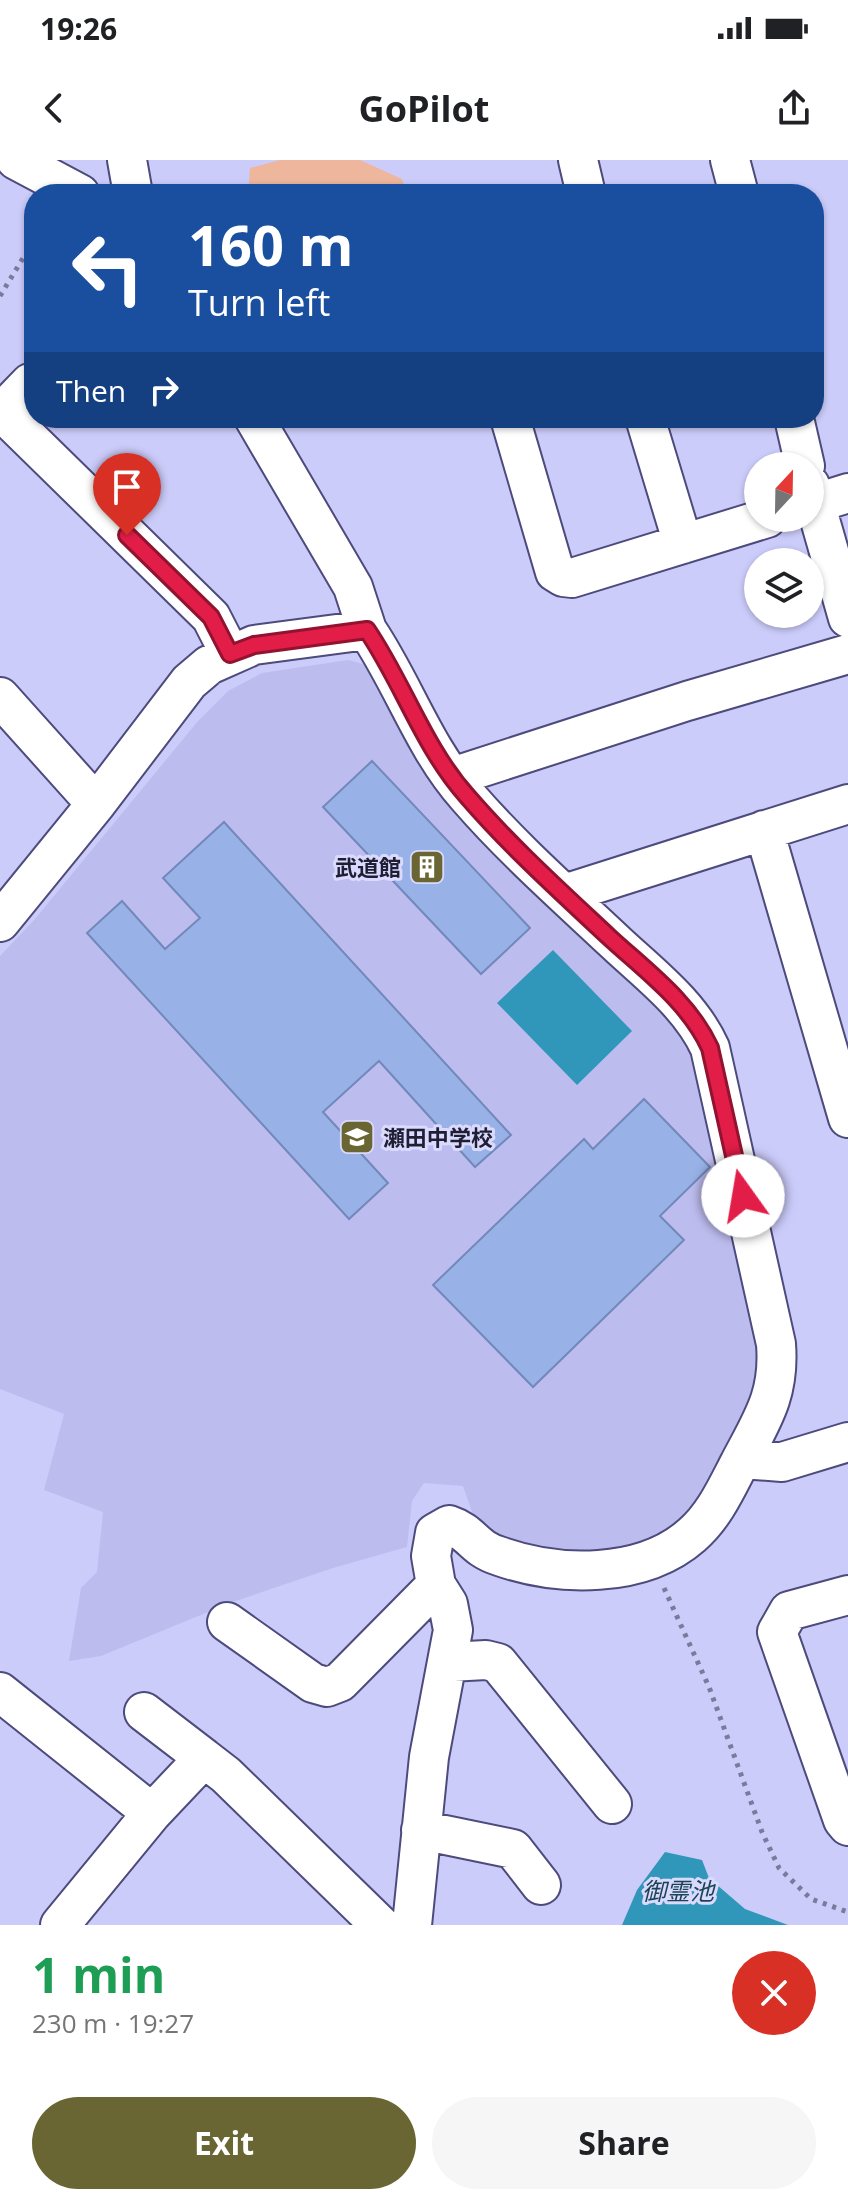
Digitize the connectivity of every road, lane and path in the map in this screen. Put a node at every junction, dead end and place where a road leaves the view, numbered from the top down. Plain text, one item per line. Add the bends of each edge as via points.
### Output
1 (16, 160) edge
2 (127, 160) edge
3 (578, 160) edge
4 (730, 160) edge
5 (61, 184) edge
6 (131, 184) edge
7 (584, 184) edge
8 (736, 184) edge
9 (24, 256) edge
10 (0, 296) edge
11 (24, 389) edge
12 (1, 413) edge
13 (260, 428) edge
14 (513, 428) edge
15 (648, 428) edge
16 (796, 428) edge
17 (802, 452) edge
18 (824, 510) edge
19 (744, 525) edge
20 (683, 544) junction
21 (848, 618) edge
22 (367, 630) junction
23 (230, 654) junction
24 (848, 654) edge
25 (0, 697) edge
26 (452, 777) junction
27 (96, 804) junction
28 (848, 804) edge
29 (764, 830) junction
30 (564, 894) junction
31 (0, 922) edge
32 (848, 1118) edge
33 (848, 1442) edge
34 (742, 1459) junction
35 (649, 1558) junction
36 (436, 1585) junction
37 (848, 1595) edge
38 (227, 1622) dead end
39 (449, 1662) junction
40 (0, 1692) edge
41 (144, 1712) dead end
42 (204, 1758) junction
43 (612, 1804) dead end
44 (152, 1813) junction
45 (848, 1826) edge
46 (421, 1830) junction
47 (541, 1885) dead end
48 (848, 1912) edge
49 (60, 1925) edge
50 (380, 1925) edge
51 (412, 1925) edge

1 - 5 street
2 - 6 street
3 - 7 street
4 - 8 street
9 - 10 path
11 - 12 street
12 - 23 street via 211,617
13 - 22 street via 353,587
14 - 20 street via 555,572 572,578
15 - 20 street
16 - 17 street
18 - 21 street
19 - 20 street
22 - 23 street via 254,645
22 - 26 street
23 - 27 street via 189,682
24 - 26 street
25 - 27 street
26 - 30 street
27 - 31 street
28 - 29 street
29 - 30 street
29 - 32 street
30 - 34 street via 682,1004 710,1048 776,1344 778,1373 770,1404
33 - 34 street via 782,1462
34 - 35 street via 718,1505 692,1536
35 - 36 street via 584,1571 542,1566 477,1547 465,1531 449,1525 435,1533 431,1556
35 - 48 path via 709,1687 779,1868 811,1899
36 - 38 street via 340,1682 327,1687 313,1683
36 - 39 street via 448,1604 453,1630
37 - 45 street via 789,1611 777,1632
39 - 43 street via 498,1663
39 - 46 street via 429,1757
40 - 44 street
41 - 42 street
42 - 44 street
42 - 50 street
44 - 49 street
46 - 47 street via 513,1849
46 - 51 street

